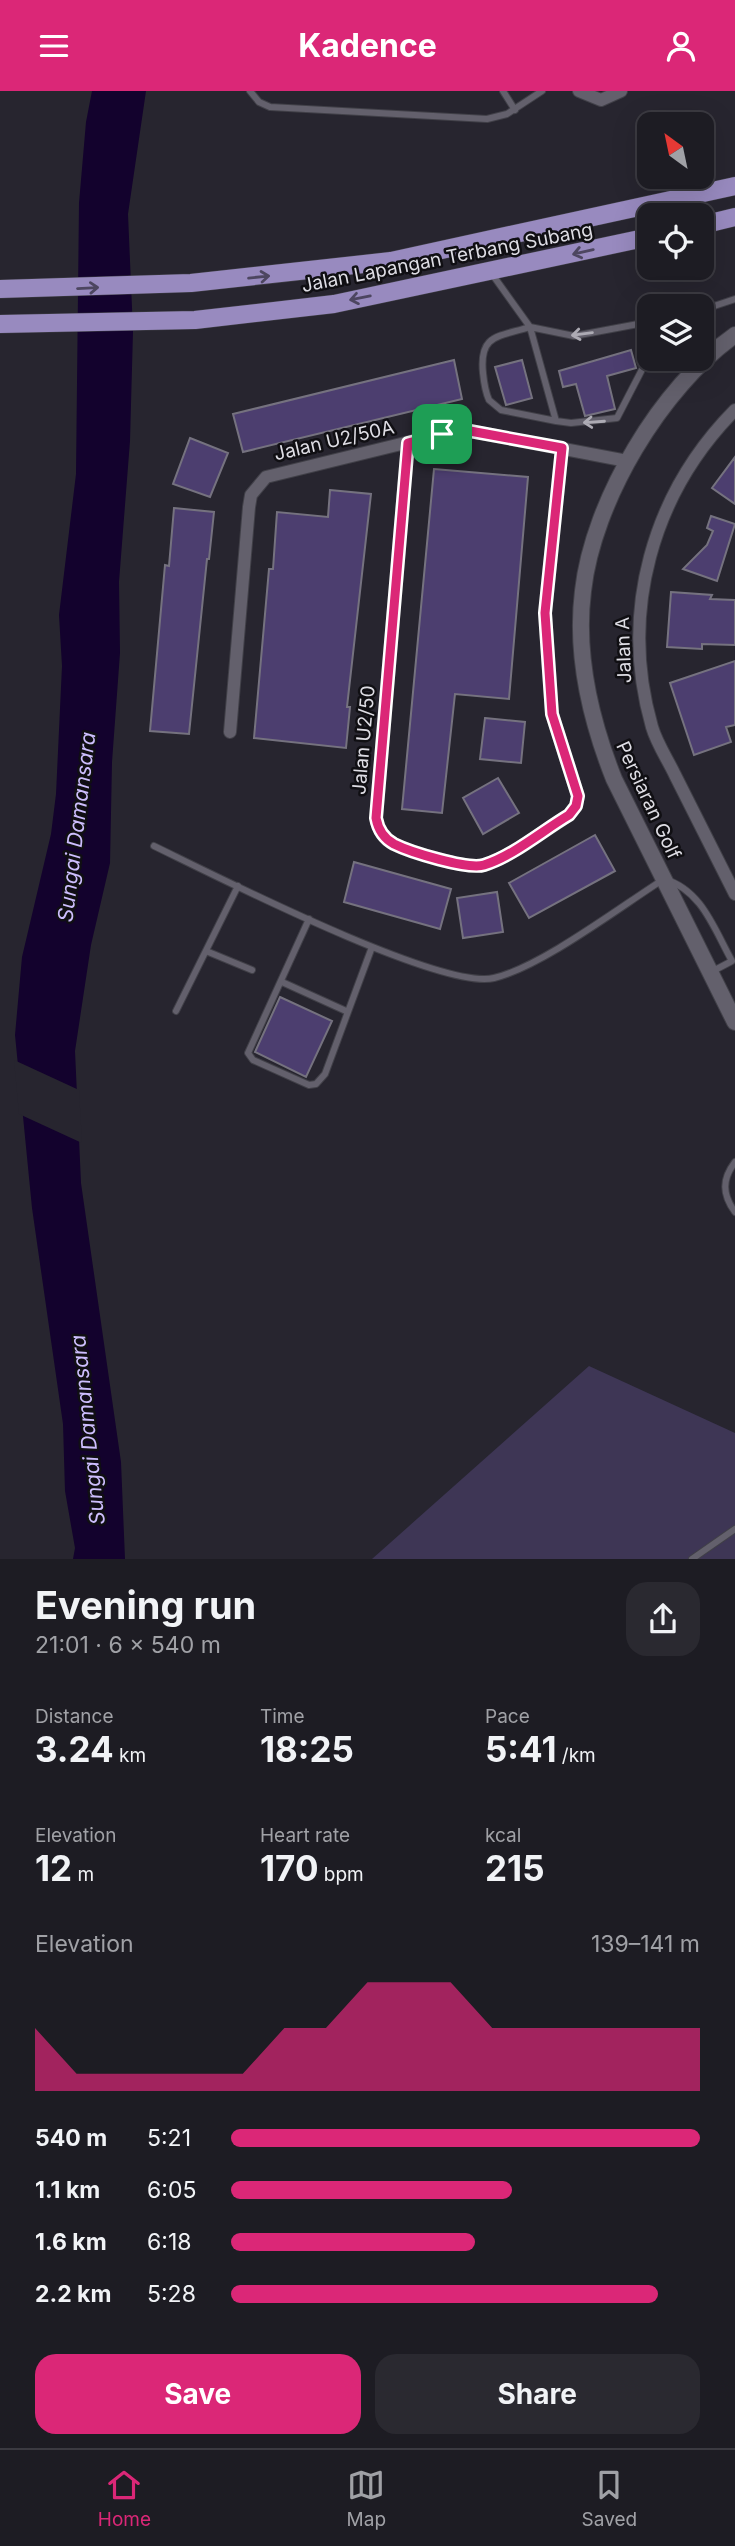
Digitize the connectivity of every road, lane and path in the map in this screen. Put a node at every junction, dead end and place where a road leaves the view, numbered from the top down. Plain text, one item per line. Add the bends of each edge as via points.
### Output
1 (250, 91) edge
2 (503, 91) edge
3 (542, 91) edge
4 (579, 91) edge
5 (621, 91) edge
6 (515, 110) junction
7 (735, 186) edge
8 (735, 217) edge
9 (714, 222) edge
10 (637, 240) edge
11 (490, 272) junction
12 (0, 289) edge
13 (735, 299) edge
14 (714, 306) edge
15 (0, 324) edge
16 (637, 324) edge
17 (530, 327) junction
18 (735, 335) edge
19 (641, 371) edge
20 (735, 410) edge
21 (556, 421) junction
22 (408, 443) junction
23 (562, 448) junction
24 (627, 461) junction
25 (230, 731) dead end
26 (154, 846) dead end
27 (664, 879) junction
28 (238, 886) junction
29 (735, 894) edge
30 (309, 919) junction
31 (372, 947) junction
32 (206, 951) junction
33 (252, 970) dead end
34 (710, 972) junction
35 (282, 982) junction
36 (176, 1011) dead end
37 (346, 1011) junction
38 (735, 1022) edge
39 (735, 1161) edge
40 (735, 1212) edge
41 (735, 1529) edge
42 (693, 1559) edge

1 - 6 lane via 270,107 487,118
2 - 6 lane
3 - 6 lane
4 - 5 street via 601,100
12 -> 7 main road, Jalan Lapangan Terbang Subang via 191,283 391,261
8 - 9 main road
10 -> 11 main road, Jalan Lapangan Terbang Subang
11 -> 15 main road, Jalan Lapangan Terbang Subang via 334,304 195,320
11 - 17 lane
13 - 14 lane
16 -> 17 lane via 574,336
17 - 21 lane
17 - 21 lane via 485,346 481,353 485,392 502,410
18 - 24 street, Persiaran Golf via 694,370 660,410
19 -> 21 lane via 617,418
20 - 29 street, Jalan A via 708,437 677,484 648,558 639,618 644,688 653,730
22 - 23 street, Jalan U2/50A via 470,431
22 - 23 street, Jalan U2/50 via 376,818 381,833 395,844 470,867 501,857 569,815 576,806 578,796 552,714 545,613
22 - 25 street, Jalan U2/50A via 280,472 257,484 249,507
23 - 24 street, Jalan U2/50A
24 - 27 street, Persiaran Golf via 594,543 583,591 581,641 600,743
26 - 28 lane
27 - 31 lane via 543,956 491,979 472,980
27 - 34 street, Persiaran Golf
27 - 34 lane via 679,883 699,900 732,961
28 - 30 lane
28 - 32 lane
30 - 31 lane
30 - 35 lane
31 - 37 lane
32 - 33 lane
32 - 36 lane
34 - 38 street, Persiaran Golf
35 - 37 lane
35 - 37 lane via 248,1053 253,1060 316,1084 325,1074
39 - 40 lane via 724,1191
41 - 42 lane

